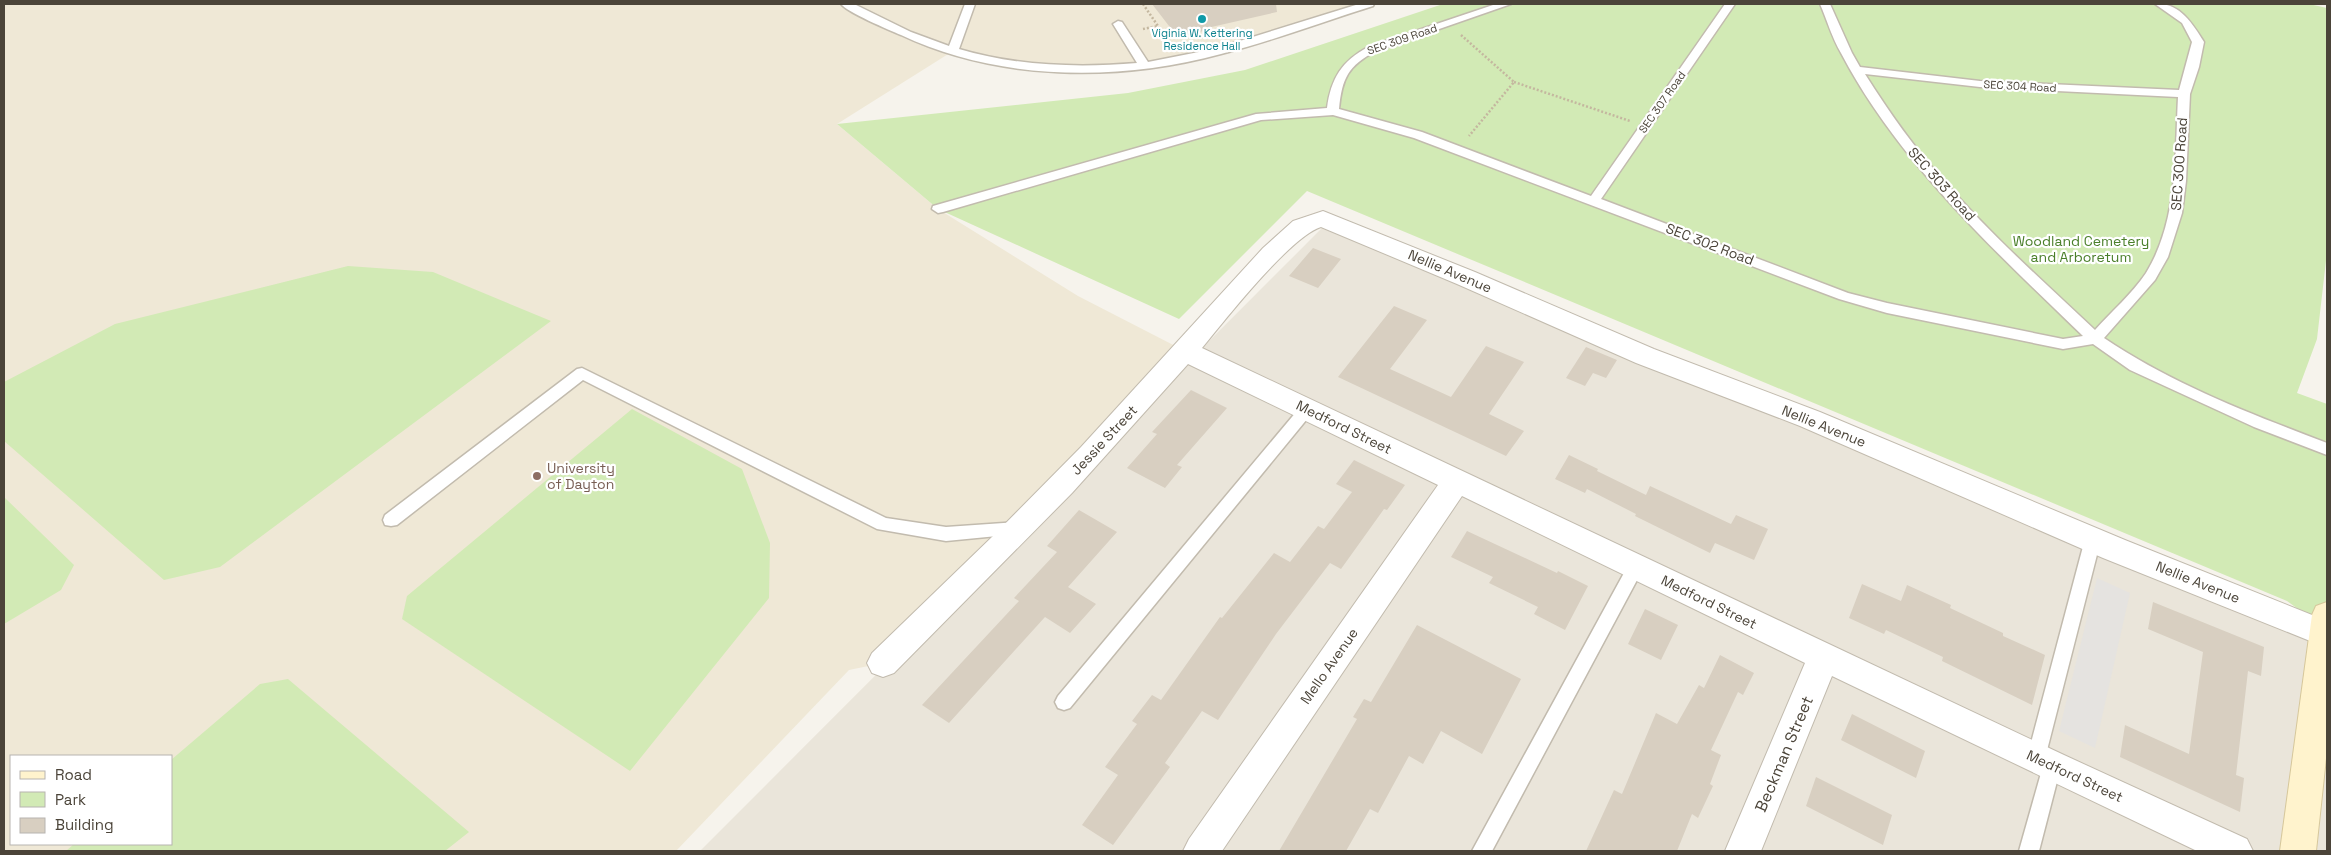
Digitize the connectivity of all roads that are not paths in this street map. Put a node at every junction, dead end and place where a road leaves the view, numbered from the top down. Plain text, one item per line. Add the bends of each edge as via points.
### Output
1 (846, 4) edge
2 (970, 4) edge
3 (1332, 4) edge
4 (1366, 4) edge
5 (1506, 4) edge
6 (1730, 4) edge
7 (1826, 4) edge
8 (2164, 5) edge
9 (1340, 12) junction
10 (1118, 24) dead end
11 (954, 51) junction
12 (1144, 65) junction
13 (1857, 70) junction
14 (2184, 94) junction
15 (1333, 111) junction
16 (1594, 200) junction
17 (938, 209) dead end
18 (1323, 219) joint
19 (2094, 339) junction
20 (1184, 351) junction
21 (1307, 409) junction
22 (2327, 449) edge
23 (1457, 481) junction
24 (391, 520) dead end
25 (1019, 528) junction
26 (2093, 540) junction
27 (1636, 567) junction
28 (2326, 624) edge
29 (1824, 657) junction
30 (883, 663) dead end
31 (1064, 702) dead end
32 (2044, 762) junction
33 (1201, 851) edge
34 (1482, 851) edge
35 (1743, 851) edge
36 (2029, 851) edge
37 (2235, 851) edge
38 (2298, 851) edge

1 - 11 lane via 906,33
2 - 11 lane
3 - 9 lane
4 - 9 lane
5 - 15 lane, SEC 309 Road via 1357,56 1340,75
6 - 16 lane, SEC 307 Road
7 - 13 lane, SEC 303 Road via 1839,40
8 - 14 lane, SEC 300 Road via 2189,24 2198,40 2194,68
9 - 12 lane via 1216,52
10 - 12 lane
11 - 12 lane via 1045,67
13 - 14 lane, SEC 304 Road via 1972,83
13 - 19 lane, SEC 303 Road via 1909,147 1941,186
14 - 19 lane, SEC 300 Road via 2177,207 2161,257 2150,277
15 - 16 lane, SEC 302 Road via 1399,129
15 - 17 lane via 1260,118
16 - 19 lane, SEC 302 Road via 1844,296 1887,308 2063,344
18 - 20 street, Jessie Street via 1297,229
18 - 26 street, Nellie Avenue via 1646,356 1810,419
19 - 22 lane, SEC 303 Road via 2135,366 2259,423
20 - 21 street, Medford Street
20 - 25 street, Jessie Street via 1120,424
21 - 23 street, Medford Street
21 - 31 lane
23 - 27 street, Medford Street
23 - 33 street, Mello Avenue
24 - 25 lane via 582,373 883,524 946,534
25 - 30 street, Jessie Street
26 - 28 street, Nellie Avenue
26 - 32 lane
27 - 29 street, Medford Street
27 - 34 lane
28 - 38 main road
29 - 32 street, Medford Street
29 - 35 street, Beckman Street
32 - 36 lane
32 - 37 street, Medford Street

